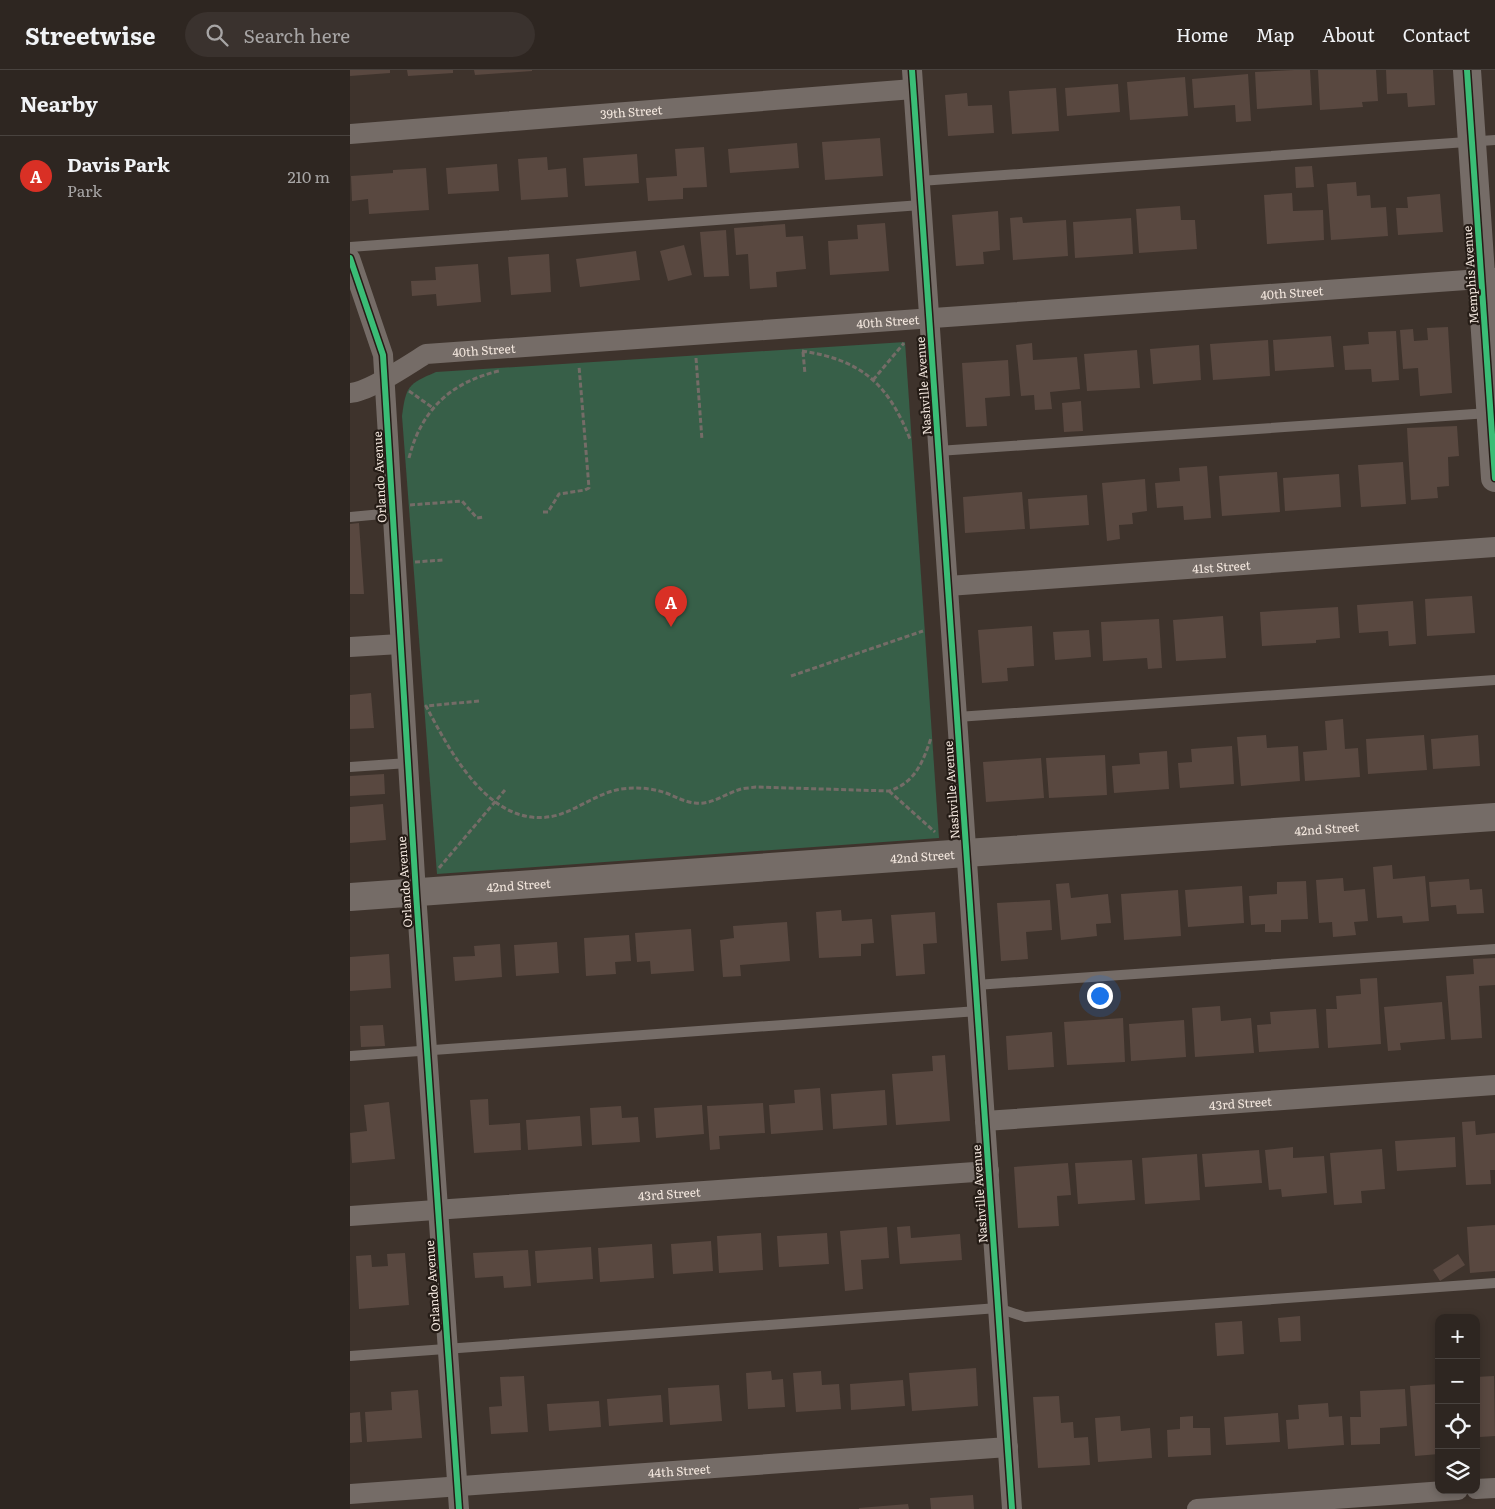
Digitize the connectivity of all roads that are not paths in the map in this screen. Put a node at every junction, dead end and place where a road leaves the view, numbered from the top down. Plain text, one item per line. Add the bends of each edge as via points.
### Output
1 (1467, 70) edge
2 (913, 79) edge
3 (350, 134) edge
4 (1484, 141) edge
5 (920, 181) junction
6 (921, 205) junction
7 (350, 258) edge
8 (1488, 278) edge
9 (929, 318) junction
10 (385, 378) junction
11 (350, 393) edge
12 (1493, 413) edge
13 (938, 451) junction
14 (1495, 478) edge
15 (401, 509) junction
16 (350, 516) edge
17 (1495, 547) edge
18 (948, 586) junction
19 (400, 644) junction
20 (350, 647) edge
21 (1495, 680) edge
22 (957, 717) junction
23 (408, 763) junction
24 (350, 767) edge
25 (1495, 817) edge
26 (966, 853) junction
27 (416, 893) junction
28 (350, 897) edge
29 (1495, 949) edge
30 (976, 985) junction
31 (978, 1011) junction
32 (427, 1050) junction
33 (350, 1056) edge
34 (1495, 1085) edge
35 (985, 1121) junction
36 (989, 1172) junction
37 (438, 1210) junction
38 (350, 1216) edge
39 (1495, 1283) edge
40 (998, 1308) junction
41 (448, 1349) junction
42 (350, 1356) edge
43 (1008, 1447) junction
44 (457, 1486) junction
45 (1495, 1488) edge
46 (1480, 1489) edge
47 (1435, 1492) edge
48 (350, 1494) edge
49 (459, 1509) edge
50 (1012, 1509) edge
51 (1197, 1509) edge

1 - 4 street, Memphis Avenue
2 - 3 street, 39th Street
2 - 5 street, Nashville Avenue
4 - 5 lane
4 - 8 street, Memphis Avenue
5 - 6 street, Nashville Avenue
6 - 7 lane
6 - 9 street, Nashville Avenue
7 - 10 street, Orlando Avenue via 383,355
8 - 9 street, 40th Street
8 - 12 street, Memphis Avenue
9 - 10 street, 40th Street via 426,354
9 - 13 street, Nashville Avenue
10 - 11 street, 40th Street
10 - 15 street, Orlando Avenue
12 - 13 lane
12 - 14 street, Memphis Avenue
13 - 18 street, Nashville Avenue
15 - 16 lane
15 - 19 street, Orlando Avenue
17 - 18 street, 41st Street
18 - 22 street, Nashville Avenue
19 - 20 street
19 - 23 street, Orlando Avenue
21 - 22 lane
22 - 26 street, Nashville Avenue
23 - 24 lane
23 - 27 street, Orlando Avenue
25 - 26 street, 42nd Street
26 - 27 street, 42nd Street
26 - 30 street, Nashville Avenue
27 - 28 street, 42nd Street
27 - 32 street, Orlando Avenue
29 - 30 lane
30 - 31 street, Nashville Avenue
31 - 32 lane
31 - 35 street, Nashville Avenue
32 - 33 lane
32 - 37 street, Orlando Avenue
34 - 35 street, 43rd Street
35 - 36 street, Nashville Avenue
36 - 37 street, 43rd Street
36 - 40 street, Nashville Avenue
37 - 38 street, 43rd Street
37 - 41 street, Orlando Avenue
39 - 40 lane via 1024,1317
40 - 41 lane
40 - 43 street, Nashville Avenue
41 - 42 lane
41 - 44 street, Orlando Avenue
43 - 44 street, 44th Street
43 - 50 street, Nashville Avenue
44 - 48 street, 44th Street
44 - 49 street, Orlando Avenue
45 - 46 street
47 - 51 street

